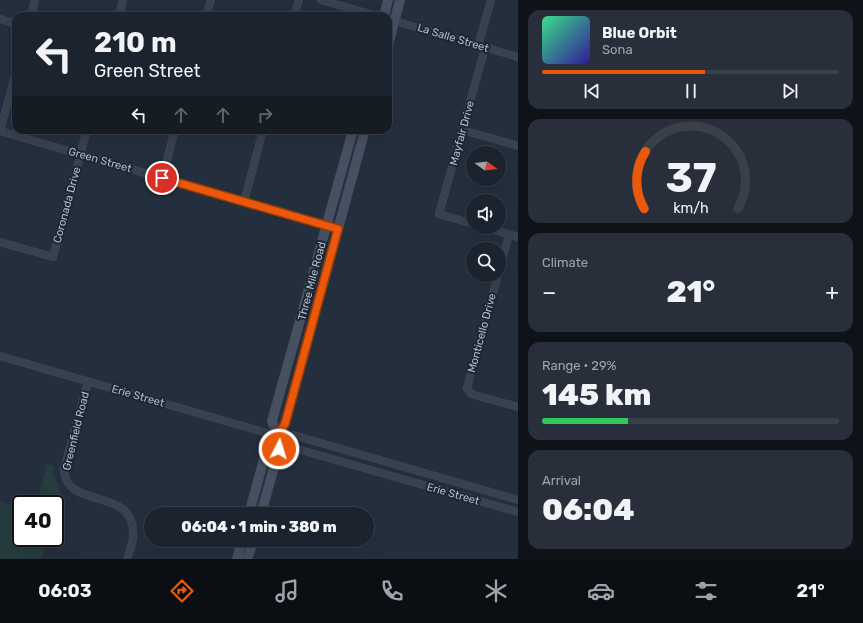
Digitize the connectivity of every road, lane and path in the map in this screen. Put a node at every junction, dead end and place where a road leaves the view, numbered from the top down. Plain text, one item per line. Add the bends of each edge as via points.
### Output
1 (35, 0) edge
2 (123, 0) edge
3 (211, 0) edge
4 (299, 0) edge
5 (321, 0) edge
6 (388, 0) edge
7 (400, 0) edge
8 (491, 0) edge
9 (32, 12) edge
10 (120, 12) edge
11 (207, 12) edge
12 (295, 12) edge
13 (363, 12) edge
14 (385, 12) edge
15 (392, 18) edge
16 (0, 19) edge
17 (392, 20) edge
18 (12, 23) edge
19 (481, 47) junction
20 (518, 57) edge
21 (12, 87) edge
22 (462, 130) junction
23 (0, 131) edge
24 (87, 134) edge
25 (174, 134) edge
26 (262, 134) edge
27 (352, 134) edge
28 (364, 134) edge
29 (518, 146) edge
30 (81, 155) junction
31 (162, 178) junction
32 (244, 202) junction
33 (466, 222) edge
34 (326, 226) junction
35 (338, 229) junction
36 (506, 233) edge
37 (509, 234) junction
38 (518, 236) edge
39 (0, 242) edge
40 (506, 245) edge
41 (496, 282) edge
42 (0, 356) edge
43 (88, 381) junction
44 (518, 407) edge
45 (277, 436) junction
46 (354, 452) junction
47 (351, 465) junction
48 (412, 469) junction
49 (408, 481) junction
50 (518, 500) edge
51 (251, 507) edge
52 (263, 507) edge
53 (518, 512) edge
54 (240, 547) edge
55 (252, 547) edge
56 (127, 559) edge
57 (237, 559) edge
58 (248, 559) edge

1 - 9 street
2 - 10 street
3 - 11 street
4 - 12 street
5 - 13 street
6 - 14 street
7 - 15 street
8 - 19 street, Mayfair Drive
16 - 18 street
17 - 19 street, La Salle Street
19 - 20 street, La Salle Street
19 - 22 street, Mayfair Drive
21 - 23 street
22 - 29 street
22 - 33 street, Mayfair Drive via 440,214
23 - 30 street, Green Street
24 - 30 street, Coronada Drive
25 - 31 street
26 - 32 street
27 - 34 street, Three Mile Road
28 - 35 street, Three Mile Road
30 - 31 street, Green Street
30 - 39 street, Coronada Drive via 53,257
31 - 32 street, Green Street
32 - 34 street, Green Street
34 - 35 street, Green Street
34 - 45 street, Three Mile Road via 272,421
35 - 45 street, Three Mile Road via 285,424
36 - 37 street
37 - 38 street
37 - 40 street
41 - 44 street, Monticello Drive via 467,388 471,394
42 - 43 street, Erie Street
43 - 45 street, Erie Street
43 - 56 street, Greenfield Road via 64,474 73,489 113,502 127,514 132,522 133,536
45 - 46 street, Erie Street via 293,435
45 - 47 street, Erie Street via 290,447
45 - 51 street, Three Mile Road via 265,455
45 - 52 street, Three Mile Road via 279,449
46 - 47 street
46 - 48 street, Erie Street
47 - 49 street, Erie Street
48 - 49 street
48 - 50 street, Erie Street
49 - 53 street, Erie Street
54 - 57 street
55 - 58 street

